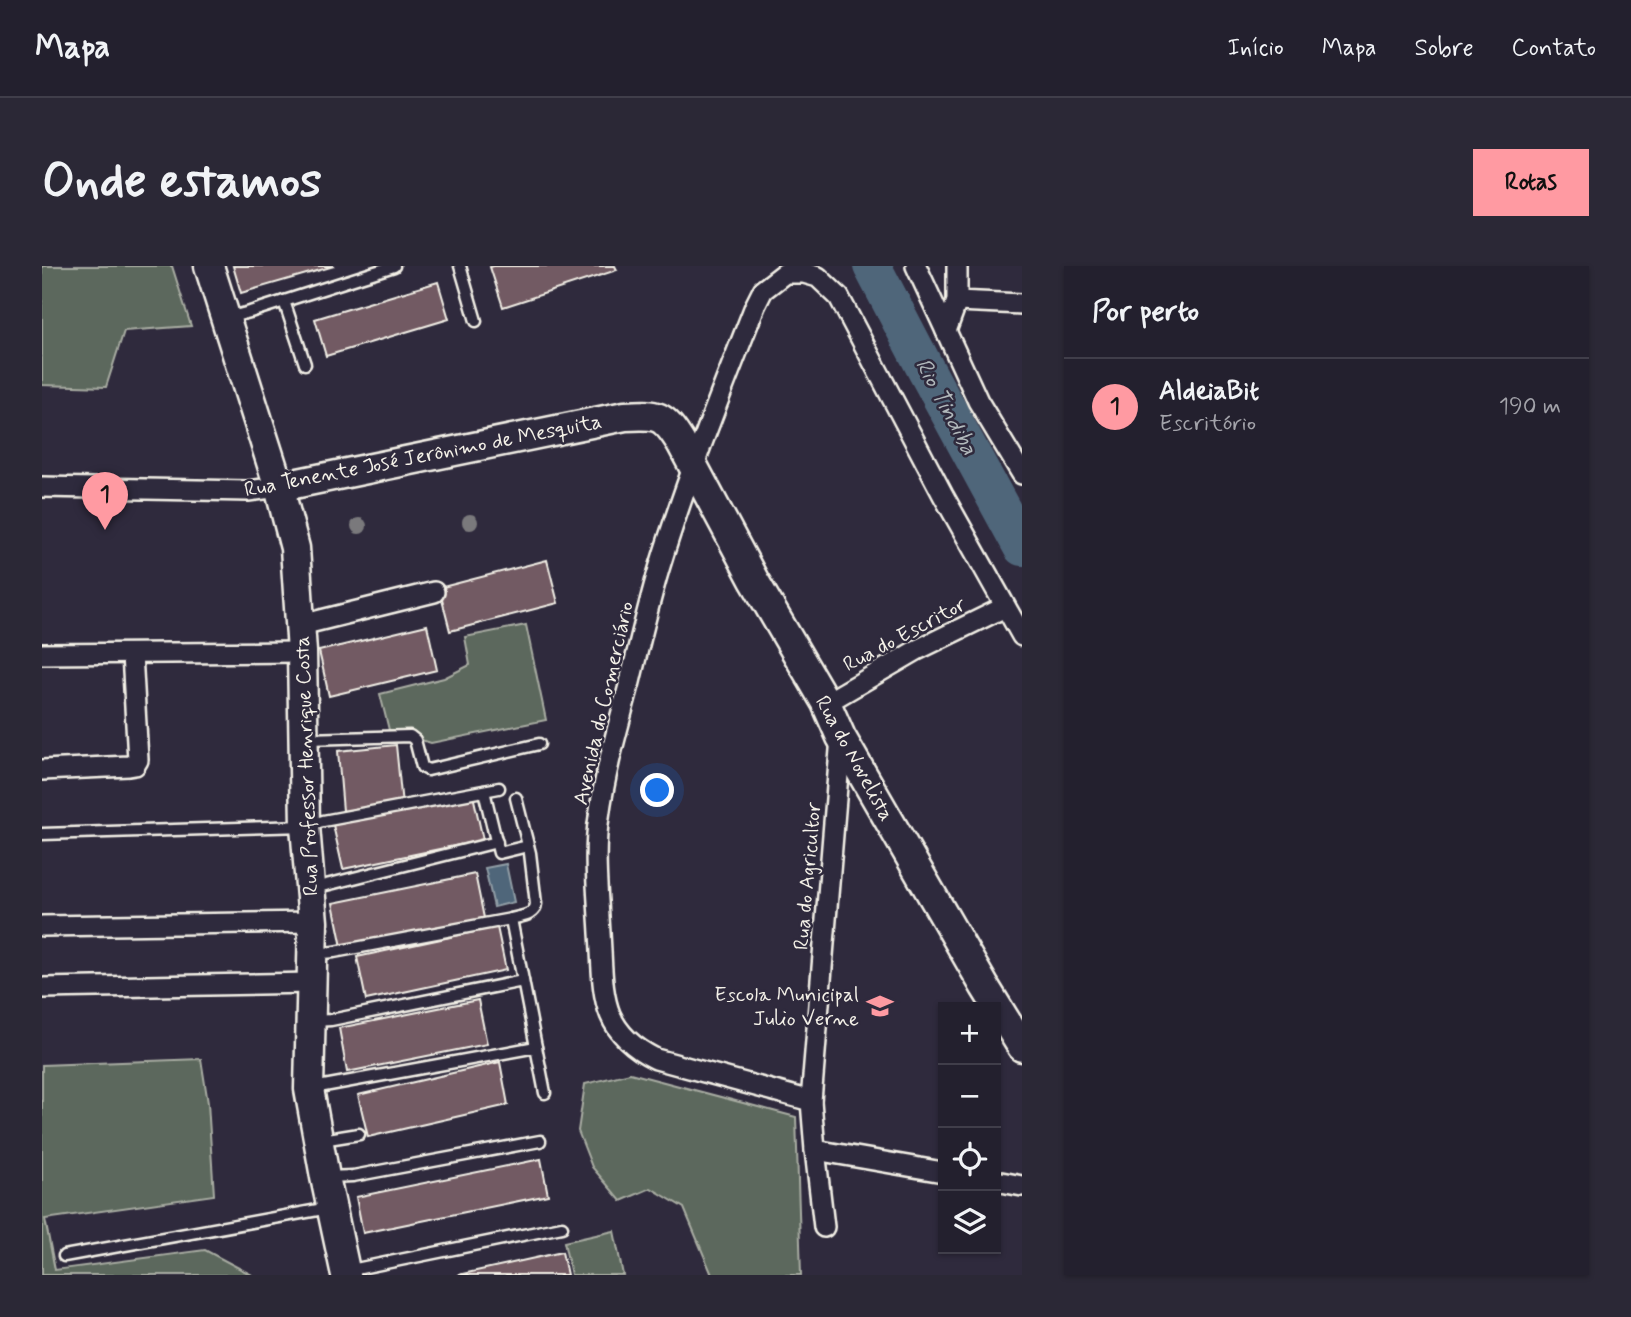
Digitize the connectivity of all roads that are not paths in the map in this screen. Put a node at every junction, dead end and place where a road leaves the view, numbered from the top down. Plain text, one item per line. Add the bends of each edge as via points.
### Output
1 (209, 266) edge
2 (394, 266) edge
3 (460, 266) edge
4 (916, 266) edge
5 (957, 266) edge
6 (284, 301) junction
7 (957, 301) junction
8 (1022, 304) edge
9 (225, 318) junction
10 (476, 321) dead end
11 (946, 331) junction
12 (305, 364) dead end
13 (693, 466) junction
14 (1022, 474) edge
15 (42, 487) edge
16 (279, 487) junction
17 (434, 592) dead end
18 (1005, 607) junction
19 (1022, 636) edge
20 (302, 639) junction
21 (42, 654) edge
22 (132, 654) junction
23 (826, 703) junction
24 (841, 737) junction
25 (303, 739) junction
26 (539, 744) dead end
27 (42, 770) edge
28 (499, 788) dead end
29 (484, 791) junction
30 (516, 798) dead end
31 (304, 826) junction
32 (42, 834) edge
33 (496, 842) junction
34 (528, 846) junction
35 (310, 890) junction
36 (511, 919) junction
37 (313, 922) junction
38 (42, 926) edge
39 (313, 954) junction
40 (523, 981) junction
41 (311, 983) junction
42 (42, 988) edge
43 (310, 1021) junction
44 (536, 1047) junction
45 (1022, 1047) edge
46 (309, 1089) junction
47 (545, 1093) dead end
48 (811, 1101) junction
49 (359, 1134) dead end
50 (318, 1141) junction
51 (540, 1141) dead end
52 (815, 1150) junction
53 (938, 1171) edge
54 (325, 1177) junction
55 (1001, 1182) edge
56 (1022, 1186) edge
57 (331, 1208) junction
58 (562, 1227) dead end
59 (824, 1227) dead end
60 (64, 1256) dead end
61 (345, 1273) edge

1 - 9 street, Rua Professor Henrique Costa
2 - 6 lane
3 - 10 lane
4 - 11 street
5 - 7 street
6 - 9 lane
6 - 12 lane
7 - 8 street
7 - 11 street
9 - 16 street, Rua Professor Henrique Costa
11 - 14 street via 978,401
13 - 16 street, Rua Tenente José Jerônimo de Mesquita via 670,425 649,415 625,416
13 - 18 street, Avenida do Comerciário via 763,290 785,273 818,277 839,297
13 - 23 street, Rua do Novelista
13 - 48 street, Avenida do Comerciário via 658,571 598,818 604,1000 623,1035 656,1059
15 - 16 street, Rua Tenente José Jerônimo de Mesquita via 248,491
16 - 20 street, Rua Professor Henrique Costa via 295,548
17 - 20 street
18 - 19 street
18 - 23 street, Rua do Escritor
20 - 22 street
20 - 25 street, Rua Professor Henrique Costa
21 - 22 street
22 - 27 street via 135,765
23 - 24 street, Rua do Novelista
24 - 45 street, Rua do Novelista
24 - 48 street, Rua do Agricultor
25 - 26 lane via 410,736 422,767 428,770
25 - 31 street, Rua Professor Henrique Costa
28 - 29 lane
29 - 31 lane
29 - 33 lane
30 - 34 lane
31 - 32 lane
31 - 35 street, Rua Professor Henrique Costa
33 - 34 lane via 499,853
33 - 35 lane
34 - 36 lane via 536,908
35 - 37 street, Rua Professor Henrique Costa
36 - 39 lane
36 - 40 lane
37 - 38 street
37 - 39 street, Rua Professor Henrique Costa
39 - 41 street, Rua Professor Henrique Costa
40 - 43 lane
40 - 44 lane
41 - 42 street
41 - 43 street, Rua Professor Henrique Costa
43 - 46 street, Rua Professor Henrique Costa
44 - 46 lane
44 - 47 lane
46 - 50 street, Rua Professor Henrique Costa
48 - 52 street, Rua do Agricultor
49 - 50 lane
50 - 54 street, Rua Professor Henrique Costa
51 - 54 lane
52 - 53 street
52 - 59 street, Rua do Agricultor
54 - 57 street, Rua Professor Henrique Costa
55 - 56 street
57 - 60 lane
57 - 61 street, Rua Professor Henrique Costa
58 - 61 lane

